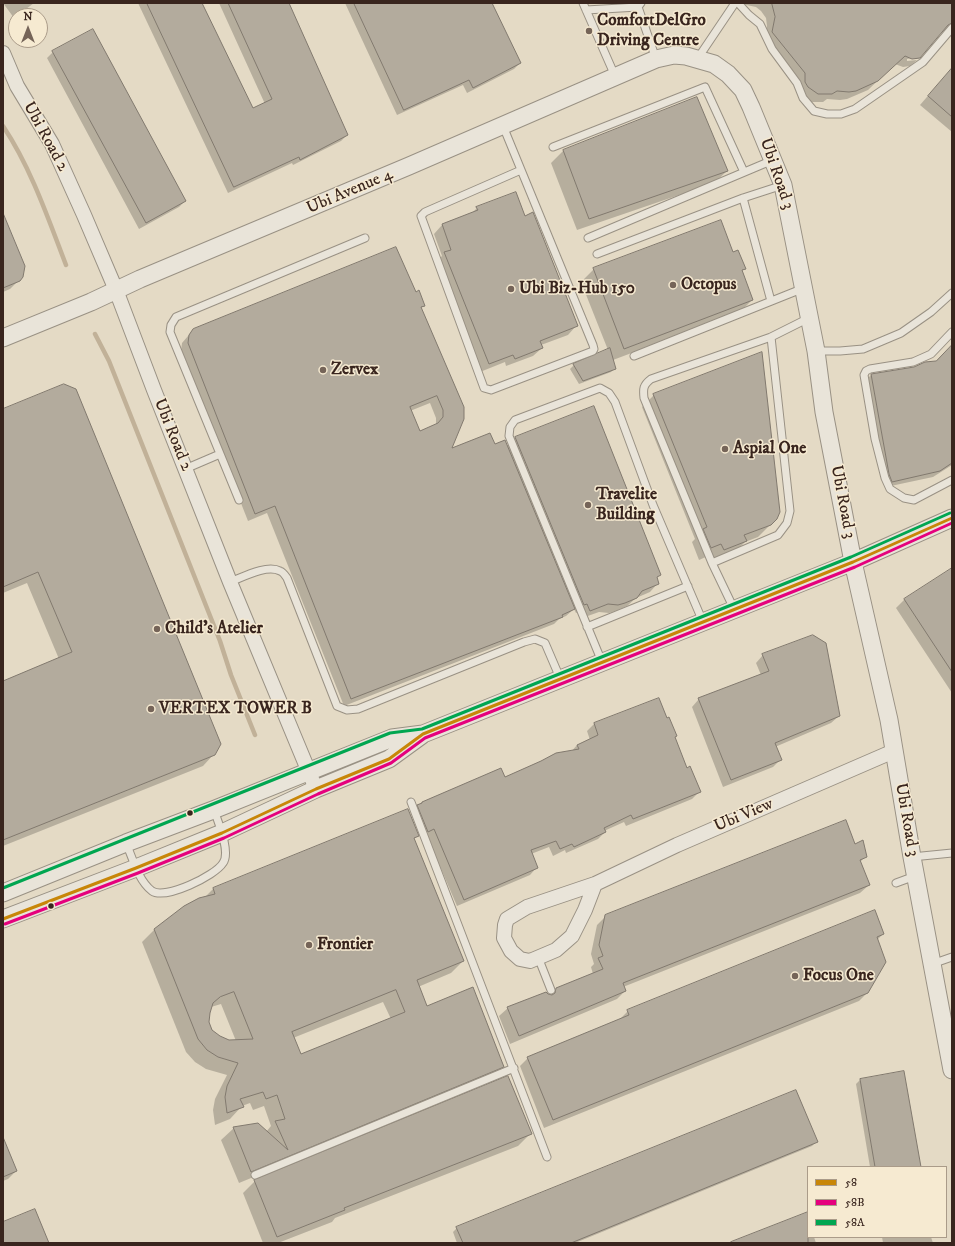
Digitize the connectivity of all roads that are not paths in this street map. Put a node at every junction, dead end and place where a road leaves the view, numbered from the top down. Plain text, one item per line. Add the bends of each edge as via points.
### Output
1 (583, 3) edge
2 (735, 3) edge
3 (738, 3) edge
4 (640, 5) edge
5 (586, 10) junction
6 (952, 28) edge
7 (3, 53) edge
8 (698, 58) junction
9 (656, 59) junction
10 (3, 73) edge
11 (614, 76) junction
12 (17, 86) junction
13 (503, 126) junction
14 (553, 147) dead end
15 (773, 160) junction
16 (521, 170) junction
17 (744, 172) junction
18 (783, 185) junction
19 (743, 198) junction
20 (365, 238) dead end
21 (588, 238) dead end
22 (597, 254) dead end
23 (804, 288) junction
24 (116, 290) junction
25 (952, 293) edge
26 (771, 301) junction
27 (809, 318) junction
28 (952, 332) edge
29 (771, 337) junction
30 (3, 338) edge
31 (816, 351) junction
32 (634, 356) dead end
33 (220, 454) junction
34 (185, 469) junction
35 (952, 480) edge
36 (239, 500) dead end
37 (952, 518) edge
38 (854, 562) junction
39 (712, 563) junction
40 (230, 582) junction
41 (688, 586) junction
42 (734, 609) junction
43 (703, 622) junction
44 (587, 627) junction
45 (602, 663) junction
46 (560, 679) junction
47 (424, 734) junction
48 (894, 751) junction
49 (308, 771) junction
50 (316, 789) junction
51 (411, 802) dead end
52 (214, 810) junction
53 (222, 833) junction
54 (126, 843) junction
55 (952, 853) edge
56 (912, 857) junction
57 (136, 868) junction
58 (915, 876) junction
59 (896, 883) dead end
60 (595, 884) junction
61 (3, 893) edge
62 (3, 919) edge
63 (538, 957) junction
64 (952, 957) edge
65 (932, 964) junction
66 (551, 990) dead end
67 (950, 1048) edge
68 (514, 1068) junction
69 (952, 1070) edge
70 (547, 1156) dead end
71 (255, 1175) dead end

1 - 5 lane
2 - 8 lane
3 - 6 lane via 760,24 772,49 797,83 803,98 814,111 827,114 841,114 855,109 923,62
4 - 5 lane
4 - 9 lane
5 - 11 lane
7 - 12 street, Ubi Road 2
8 - 9 street, Ubi Avenue 4 via 674,55
8 - 15 street, Ubi Road 3 via 724,71 743,90
9 - 11 street, Ubi Avenue 4
10 - 12 street, Ubi Road 2
11 - 13 street, Ubi Avenue 4
12 - 24 street, Ubi Road 2 via 52,144
13 - 16 lane
13 - 24 street, Ubi Avenue 4
14 - 17 lane via 705,86
15 - 17 lane
15 - 18 street, Ubi Road 3
16 - 16 lane via 424,212 421,216 484,388 488,390 594,349
17 - 21 lane
18 - 19 lane
18 - 23 street, Ubi Road 3
19 - 22 lane
19 - 26 lane
20 - 33 lane via 176,317 170,332
23 - 26 lane
23 - 27 street, Ubi Road 3
24 - 30 street, Ubi Avenue 4
24 - 34 street, Ubi Road 2
25 - 31 lane via 901,333 863,349
26 - 32 lane
27 - 29 lane
27 - 31 street, Ubi Road 3
28 - 35 lane via 931,354 913,362 870,369 864,375 875,439 890,489 904,498 914,500
29 - 39 lane via 790,511 787,523 778,535
29 - 39 lane via 651,379 645,383 643,389 644,398
31 - 38 street, Ubi Road 3 via 824,412
33 - 34 lane
33 - 36 lane
34 - 40 street, Ubi Road 2
37 - 38 street
38 - 42 street
38 - 48 street, Ubi Road 3
39 - 42 lane
40 - 46 lane via 256,571 281,571 287,578 337,706 347,710 358,709 535,639 545,642
40 - 49 street, Ubi Road 2
41 - 43 lane
41 - 44 lane
41 - 44 lane via 615,402 609,393 600,388 515,420 510,427 509,436
42 - 43 street
43 - 45 street
44 - 45 lane
45 - 46 street
46 - 47 street
47 - 49 street via 392,738
47 - 50 street via 389,759
48 - 56 street, Ubi Road 3
48 - 60 street, Ubi View via 677,844
49 - 50 street, Ubi Road 2
49 - 52 street
50 - 53 street
51 - 68 lane
52 - 53 lane
52 - 54 street
53 - 57 street
53 - 57 lane via 224,863 209,876 175,891 154,892 145,884
54 - 57 lane
54 - 61 street
55 - 56 lane
56 - 58 street, Ubi Road 3
57 - 62 street
58 - 59 lane
58 - 65 street, Ubi Road 3
60 - 63 street, Ubi View via 572,936 556,950
60 - 63 street, Ubi View via 527,907 508,919 504,938 511,951 520,959 530,961
63 - 66 lane
64 - 65 lane
65 - 67 street, Ubi Road 3
67 - 69 street, Ubi Road 3
68 - 70 lane
68 - 71 lane

